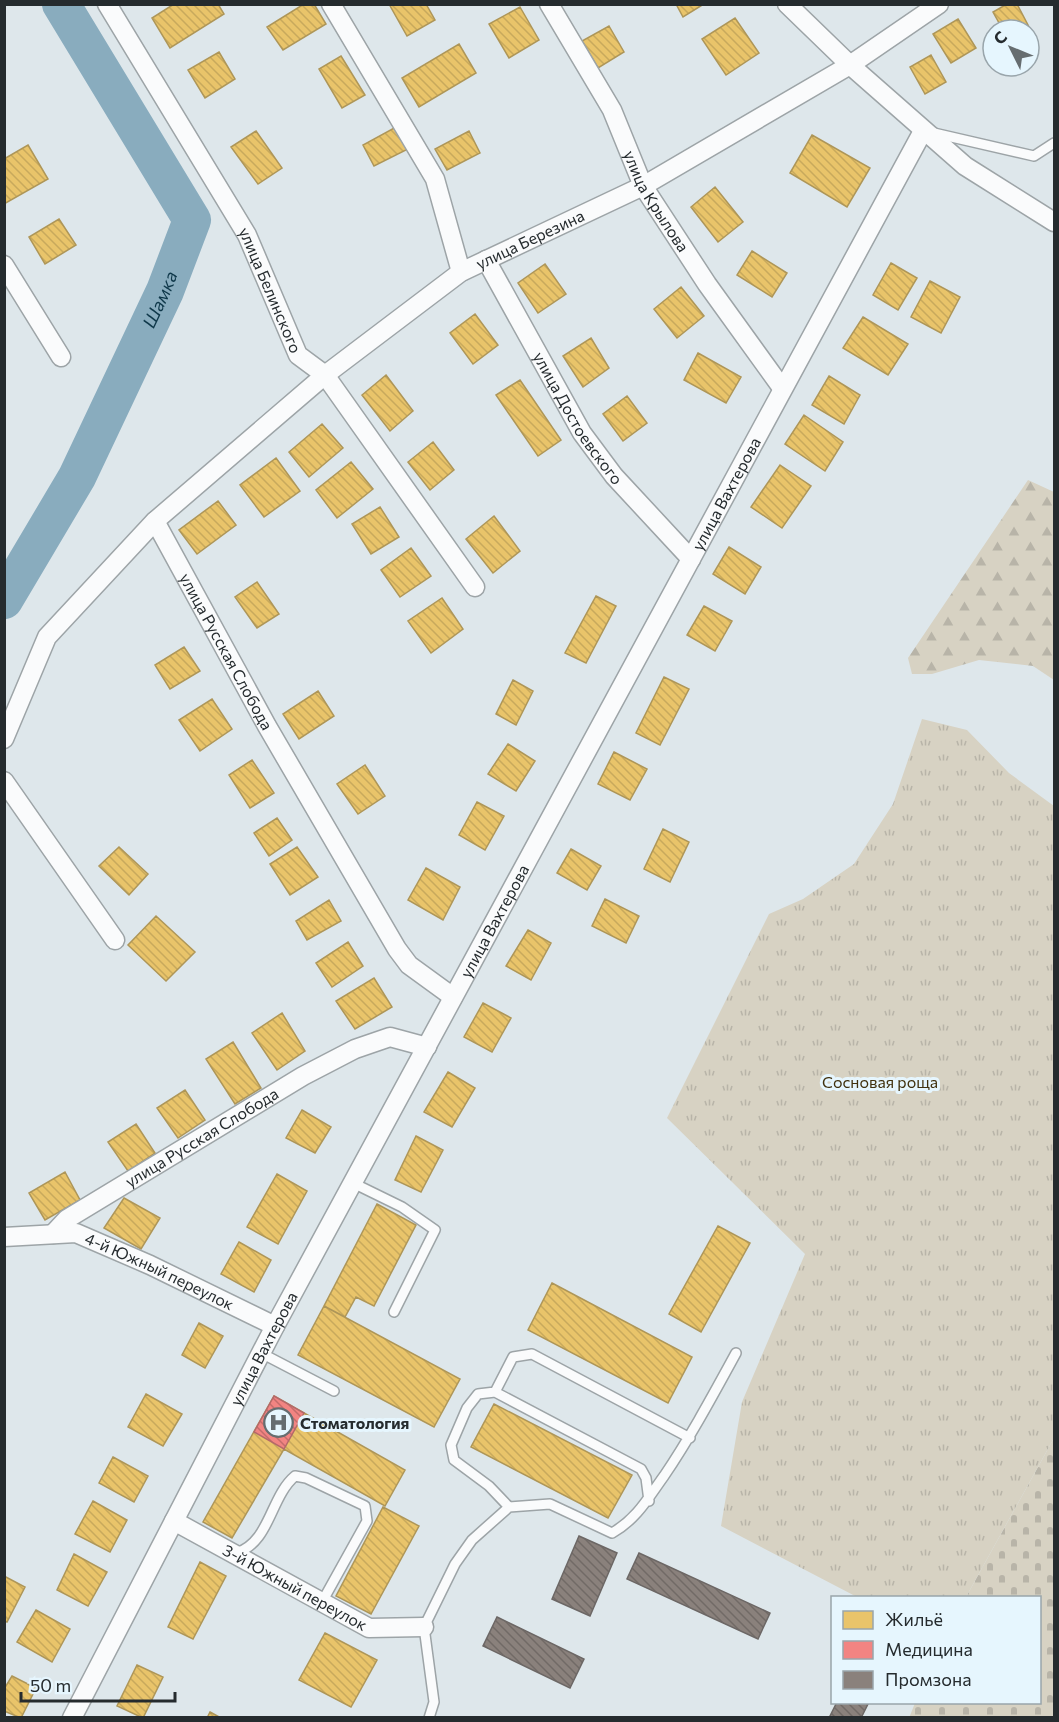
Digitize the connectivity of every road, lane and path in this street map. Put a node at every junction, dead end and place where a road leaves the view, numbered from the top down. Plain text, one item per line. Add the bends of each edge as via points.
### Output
1 (107, 4) edge
2 (331, 4) edge
3 (549, 4) edge
4 (787, 4) edge
5 (939, 4) edge
6 (850, 65) junction
7 (923, 131) junction
8 (1054, 143) edge
9 (643, 186) junction
10 (1054, 222) edge
11 (486, 260) junction
12 (4, 265) edge
13 (461, 272) junction
14 (61, 357) dead end
15 (325, 375) junction
16 (782, 387) junction
17 (154, 521) junction
18 (691, 559) junction
19 (475, 588) dead end
20 (4, 739) edge
21 (4, 781) edge
22 (115, 940) dead end
23 (453, 997) junction
24 (426, 1047) junction
25 (352, 1183) junction
26 (53, 1234) junction
27 (4, 1237) edge
28 (394, 1312) dead end
29 (275, 1326) junction
30 (261, 1353) junction
31 (736, 1353) dead end
32 (334, 1391) dead end
33 (495, 1392) junction
34 (690, 1438) junction
35 (649, 1501) junction
36 (510, 1507) junction
37 (174, 1521) junction
38 (234, 1554) junction
39 (322, 1602) junction
40 (424, 1627) junction
41 (80, 1715) edge
42 (429, 1718) edge

1 - 15 street, улица Белинского via 247,235 298,355
2 - 13 street via 435,180
3 - 9 street, улица Крылова via 612,110
4 - 6 street
5 - 6 street, улица Березина
6 - 7 street
6 - 9 street, улица Березина
7 - 8 lane via 1034,156
7 - 10 street via 965,166
7 - 16 street, улица Вахтерова
9 - 11 street, улица Березина
9 - 16 street, улица Крылова via 707,284
11 - 13 street, улица Березина
11 - 18 street, улица Достоевского via 582,433 614,476
12 - 14 street
13 - 15 street, улица Березина
15 - 17 street, улица Березина
15 - 19 street, улица Белинского
16 - 18 street, улица Вахтерова
17 - 20 street via 47,637
17 - 23 street, улица Русская Слобода via 267,726 398,949 409,965
18 - 23 street, улица Вахтерова
21 - 22 street
23 - 24 street, улица Вахтерова
24 - 25 street, улица Вахтерова
24 - 26 street, улица Русская Слобода via 390,1037 355,1049 303,1076 67,1219
25 - 28 lane via 402,1207 435,1230
25 - 29 street, улица Вахтерова
26 - 27 street, 4-й Южный переулок
26 - 29 street, 4-й Южный переулок via 76,1233
29 - 30 street, улица Вахтерова
30 - 32 lane
30 - 37 street, улица Вахтерова
31 - 34 lane
33 - 34 lane via 513,1357 532,1354
33 - 35 lane via 641,1469
33 - 36 lane via 478,1394 467,1408 451,1445 454,1460
34 - 35 lane
35 - 36 lane via 627,1525 612,1533 550,1504
36 - 40 lane via 472,1540 455,1564
37 - 38 street, 3-й Южный переулок
37 - 41 street, улица Вахтерова
38 - 39 street, 3-й Южный переулок
38 - 39 lane via 257,1541 286,1484 295,1476 365,1506 367,1521
39 - 40 street, 3-й Южный переулок via 369,1628
40 - 42 lane via 434,1702

